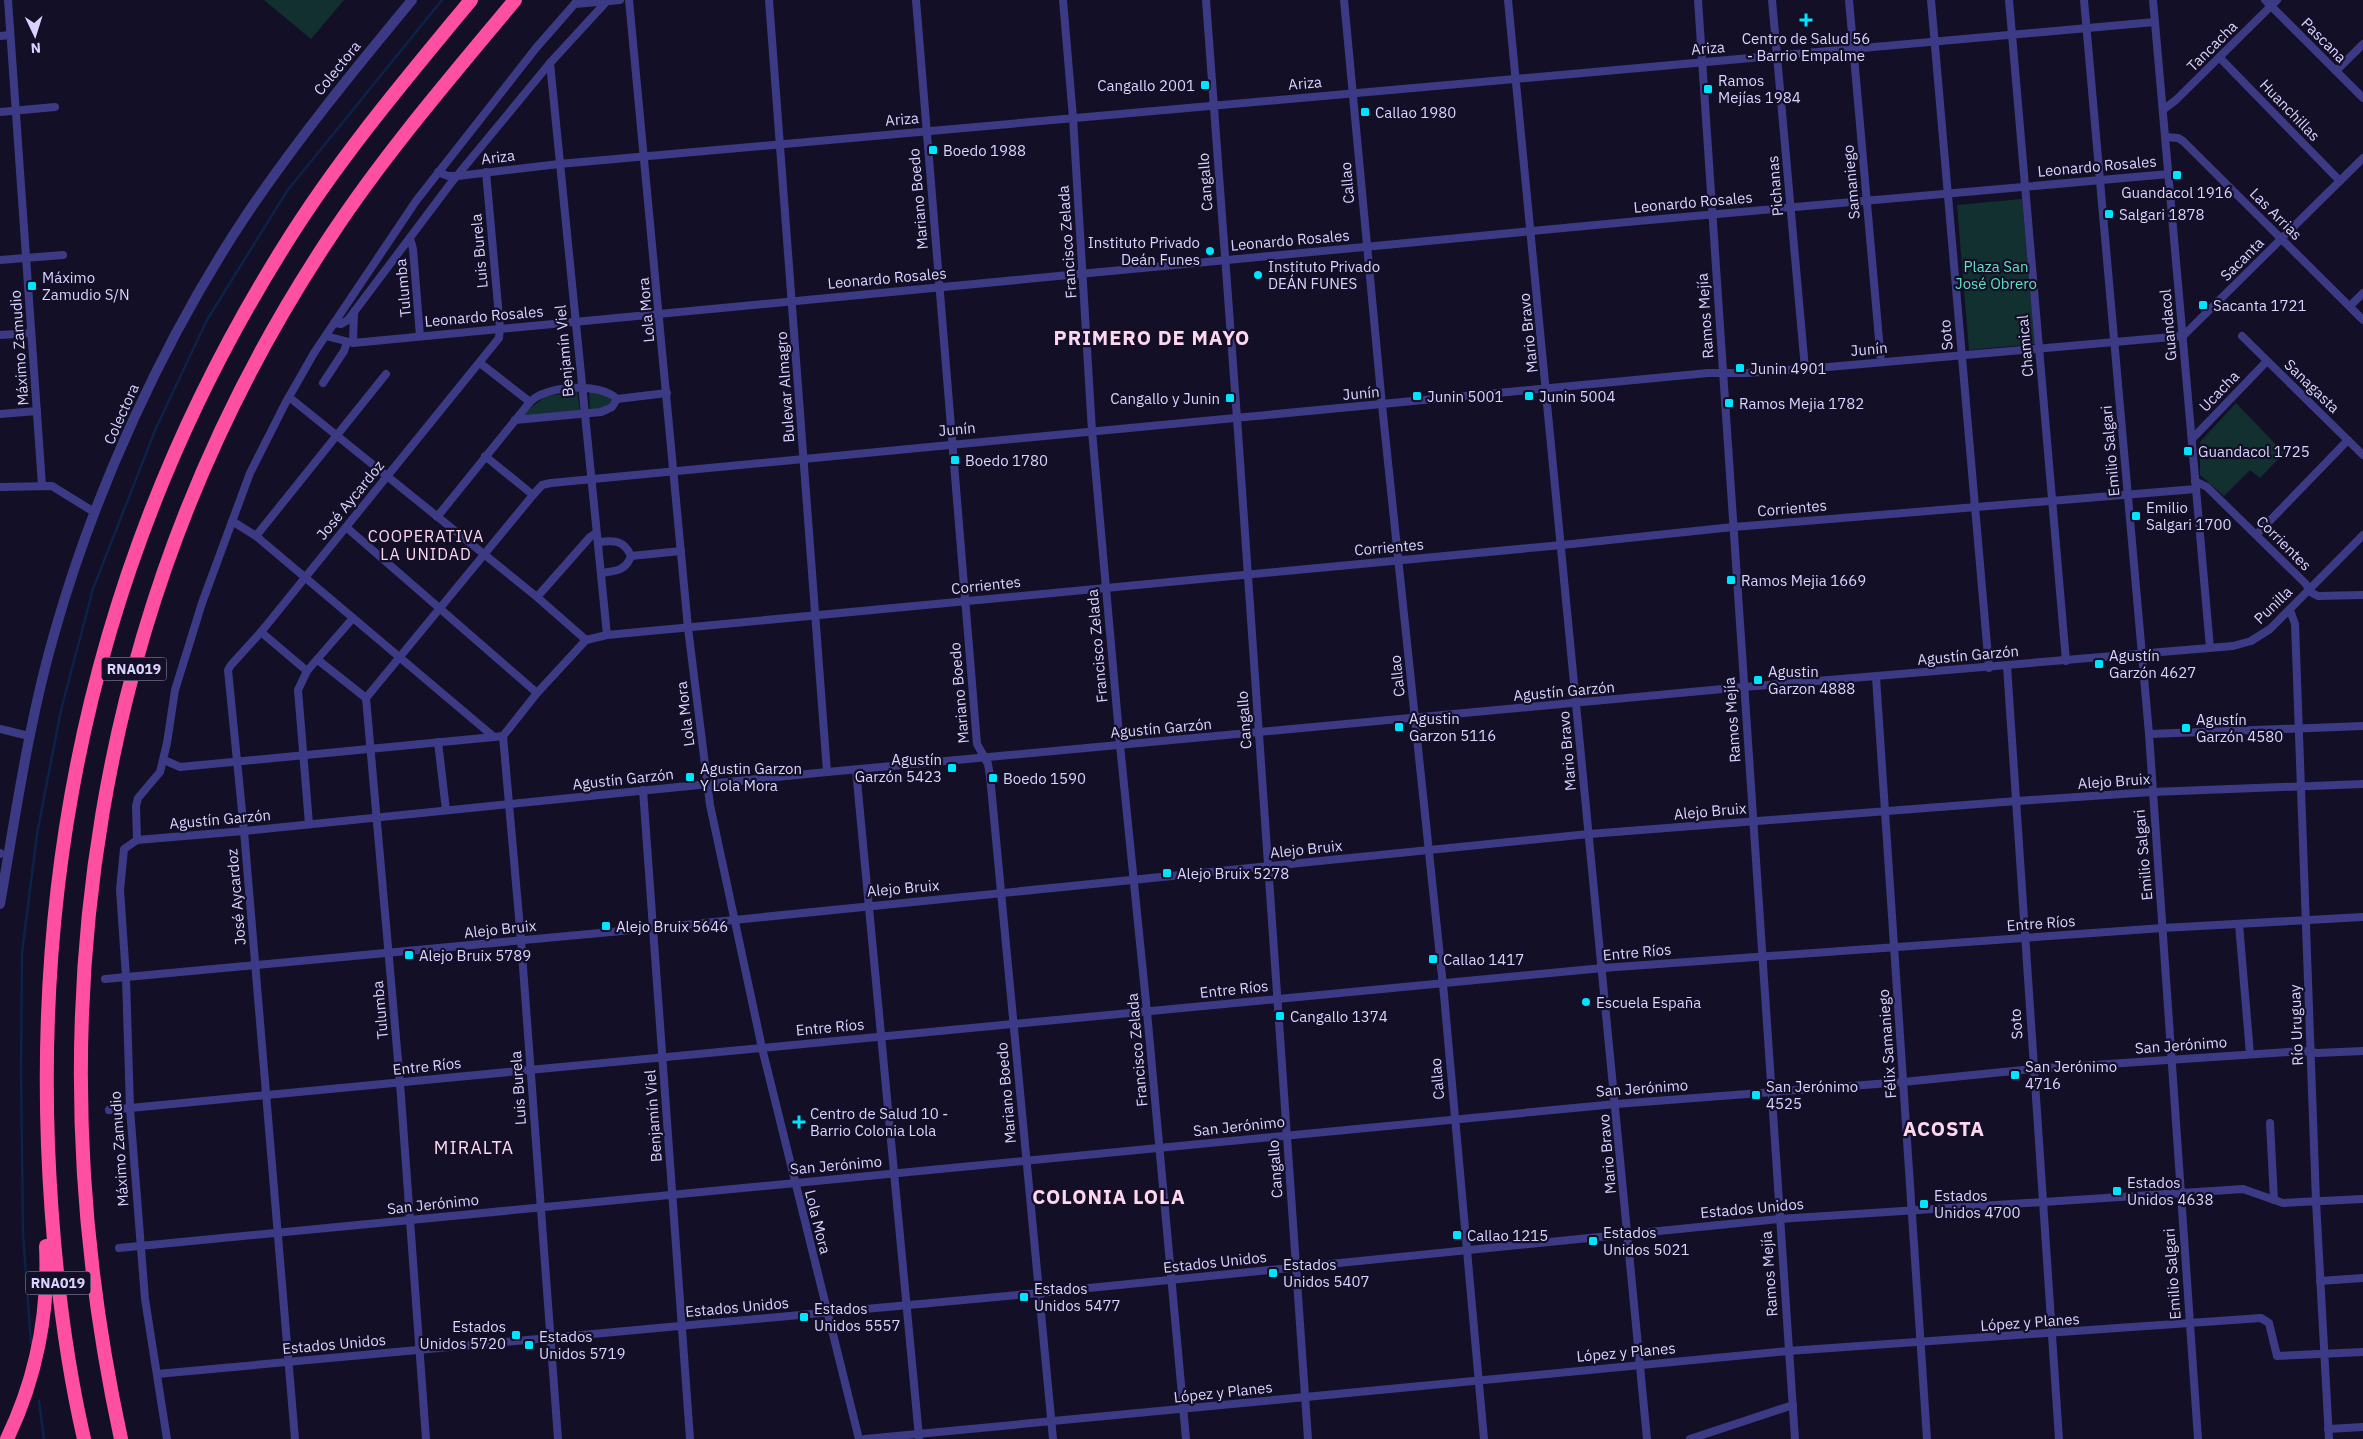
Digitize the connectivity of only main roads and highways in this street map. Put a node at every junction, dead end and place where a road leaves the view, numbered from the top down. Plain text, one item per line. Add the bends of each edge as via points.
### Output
1 (472, 0) edge
2 (515, 0) edge
3 (47, 1126) junction
4 (7, 1439) edge
5 (84, 1439) edge
6 (121, 1439) edge

1 - 3 highway, RNA019 via 362,134 283,247 209,378 146,520 93,690 68,811 50,963 46,1042
2 - 6 highway, RNA019 via 384,160 284,311 205,466 168,557 140,644 118,730 96,848 80,1031 81,1122 89,1244 103,1351
3 - 4 highway via 40,1168 47,1277 44,1307 28,1385
3 - 5 highway, RNA019 via 60,1304

